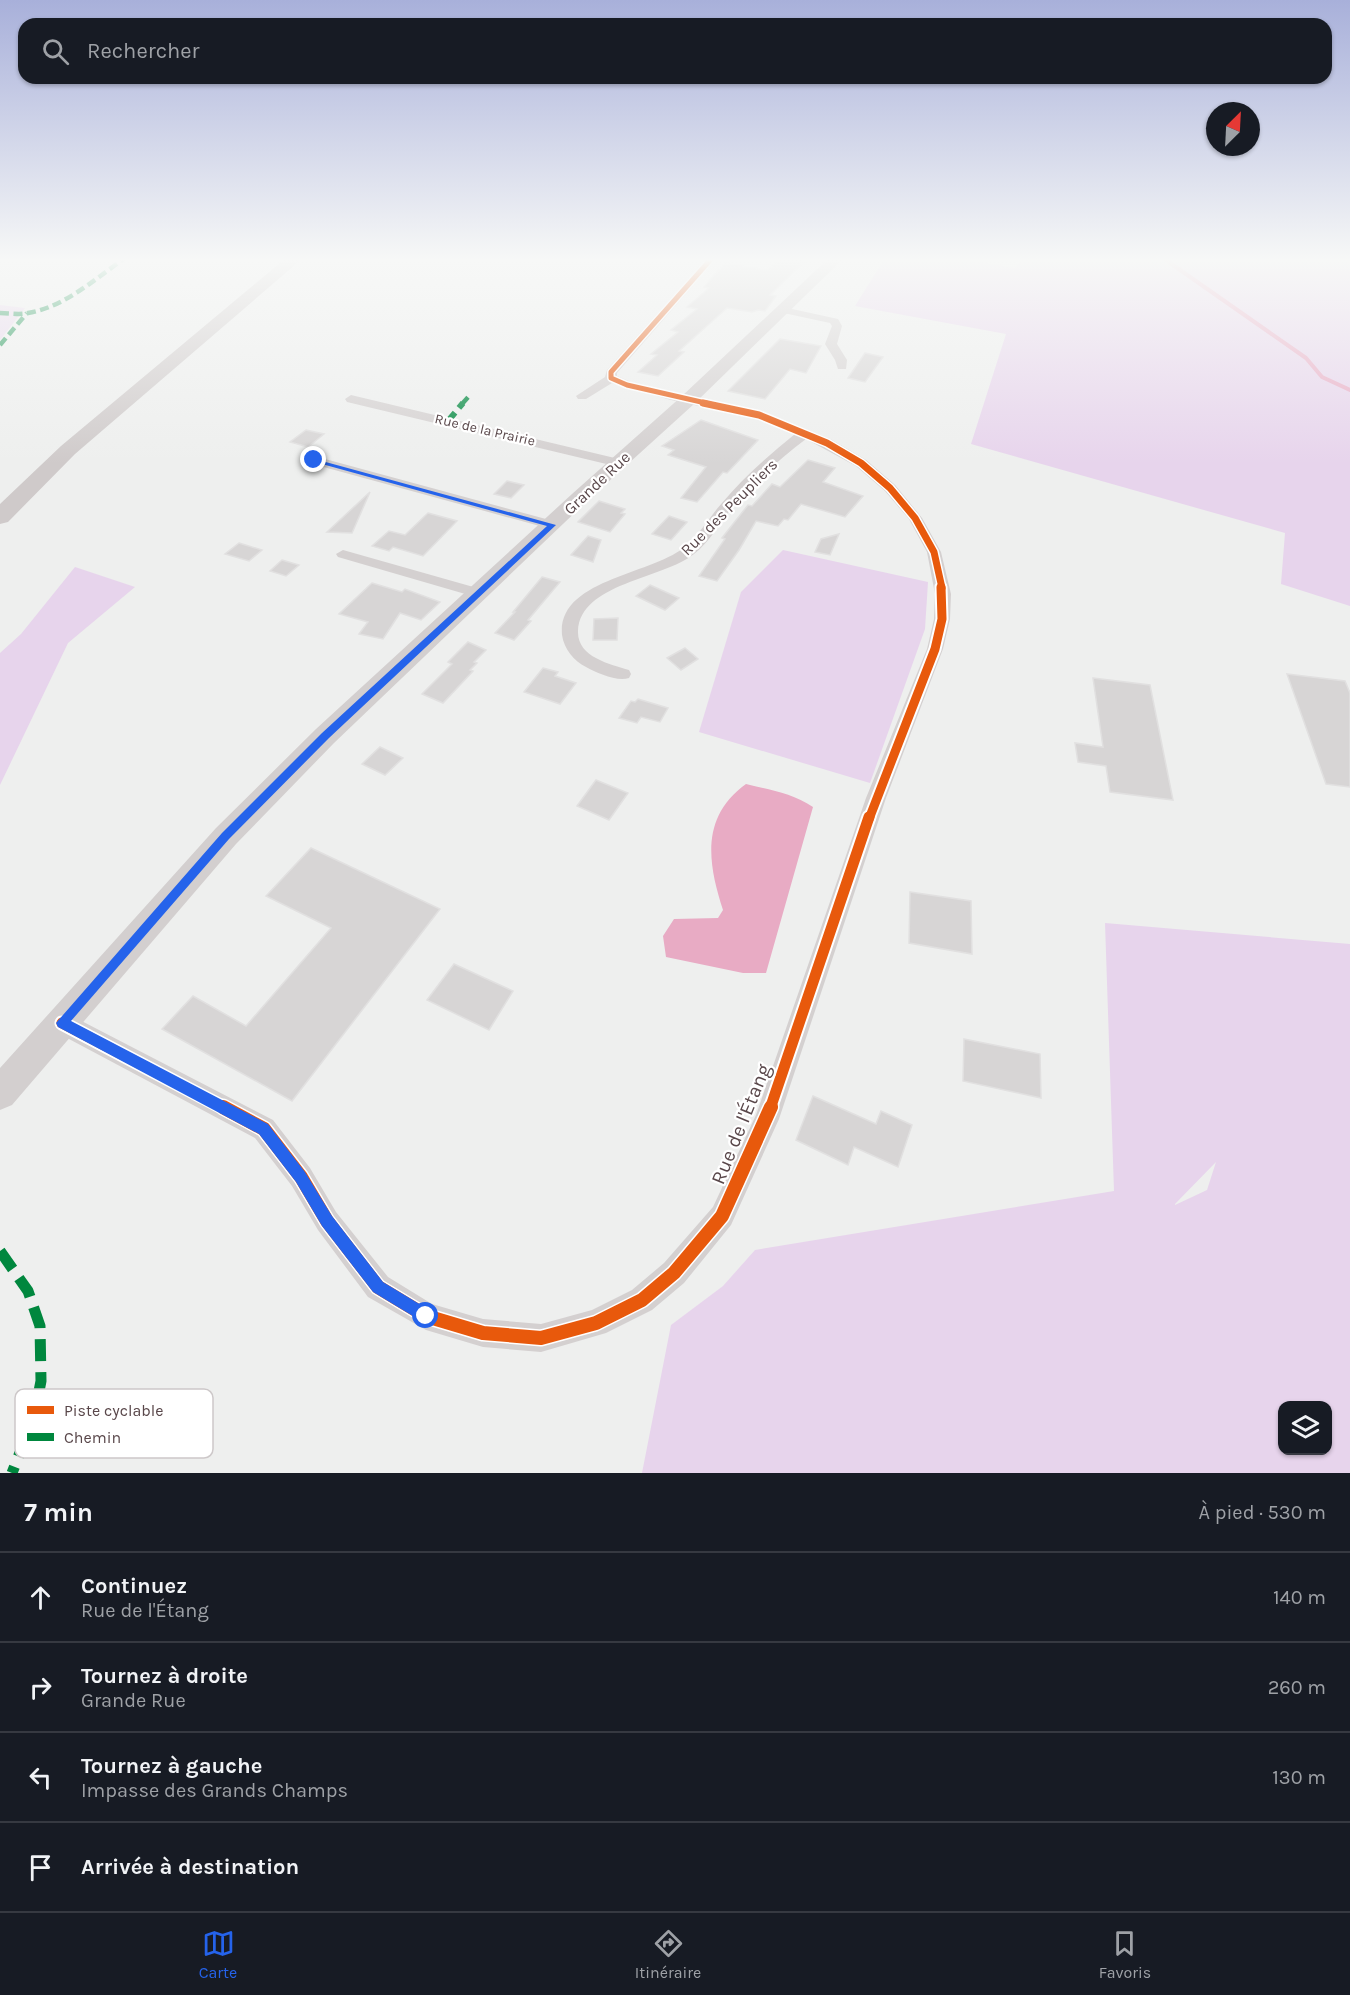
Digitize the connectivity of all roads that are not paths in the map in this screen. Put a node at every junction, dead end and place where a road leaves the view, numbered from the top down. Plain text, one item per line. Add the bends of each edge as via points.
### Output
1 (214, 327) edge
2 (651, 327) edge
3 (765, 327) edge
4 (837, 327) edge
5 (842, 367) dead end
6 (611, 378) junction
7 (582, 396) dead end
8 (351, 399) dead end
9 (688, 400) junction
10 (806, 433) junction
11 (314, 460) dead end
12 (619, 463) junction
13 (0, 517) edge
14 (552, 525) junction
15 (344, 554) dead end
16 (479, 593) junction
17 (623, 674) dead end
18 (62, 1023) junction
19 (0, 1093) edge

1 - 13 main road via 68,450
2 - 6 street via 611,372
3 - 9 street, Grande Rue
4 - 5 street via 831,344
6 - 7 street
6 - 9 street, Rue de l'Étang
8 - 12 street, Rue de la Prairie
9 - 10 street, Rue de l'Étang via 759,415
9 - 12 street, Grande Rue
10 - 17 street, Rue des Peupliers via 729,503 690,552 587,597 576,608 570,627 575,650 581,657
10 - 18 street, Rue de l'Étang via 861,463 890,488 915,518 934,552 943,594 942,619 935,649 876,798 767,1119 722,1216 674,1274 642,1300 596,1323 541,1338 483,1333 426,1316 378,1287 264,1129
11 - 14 street
12 - 14 street, Grande Rue
14 - 16 street, Grande Rue
15 - 16 street
16 - 18 street, Grande Rue via 325,736 226,836
18 - 19 street, Grande Rue

